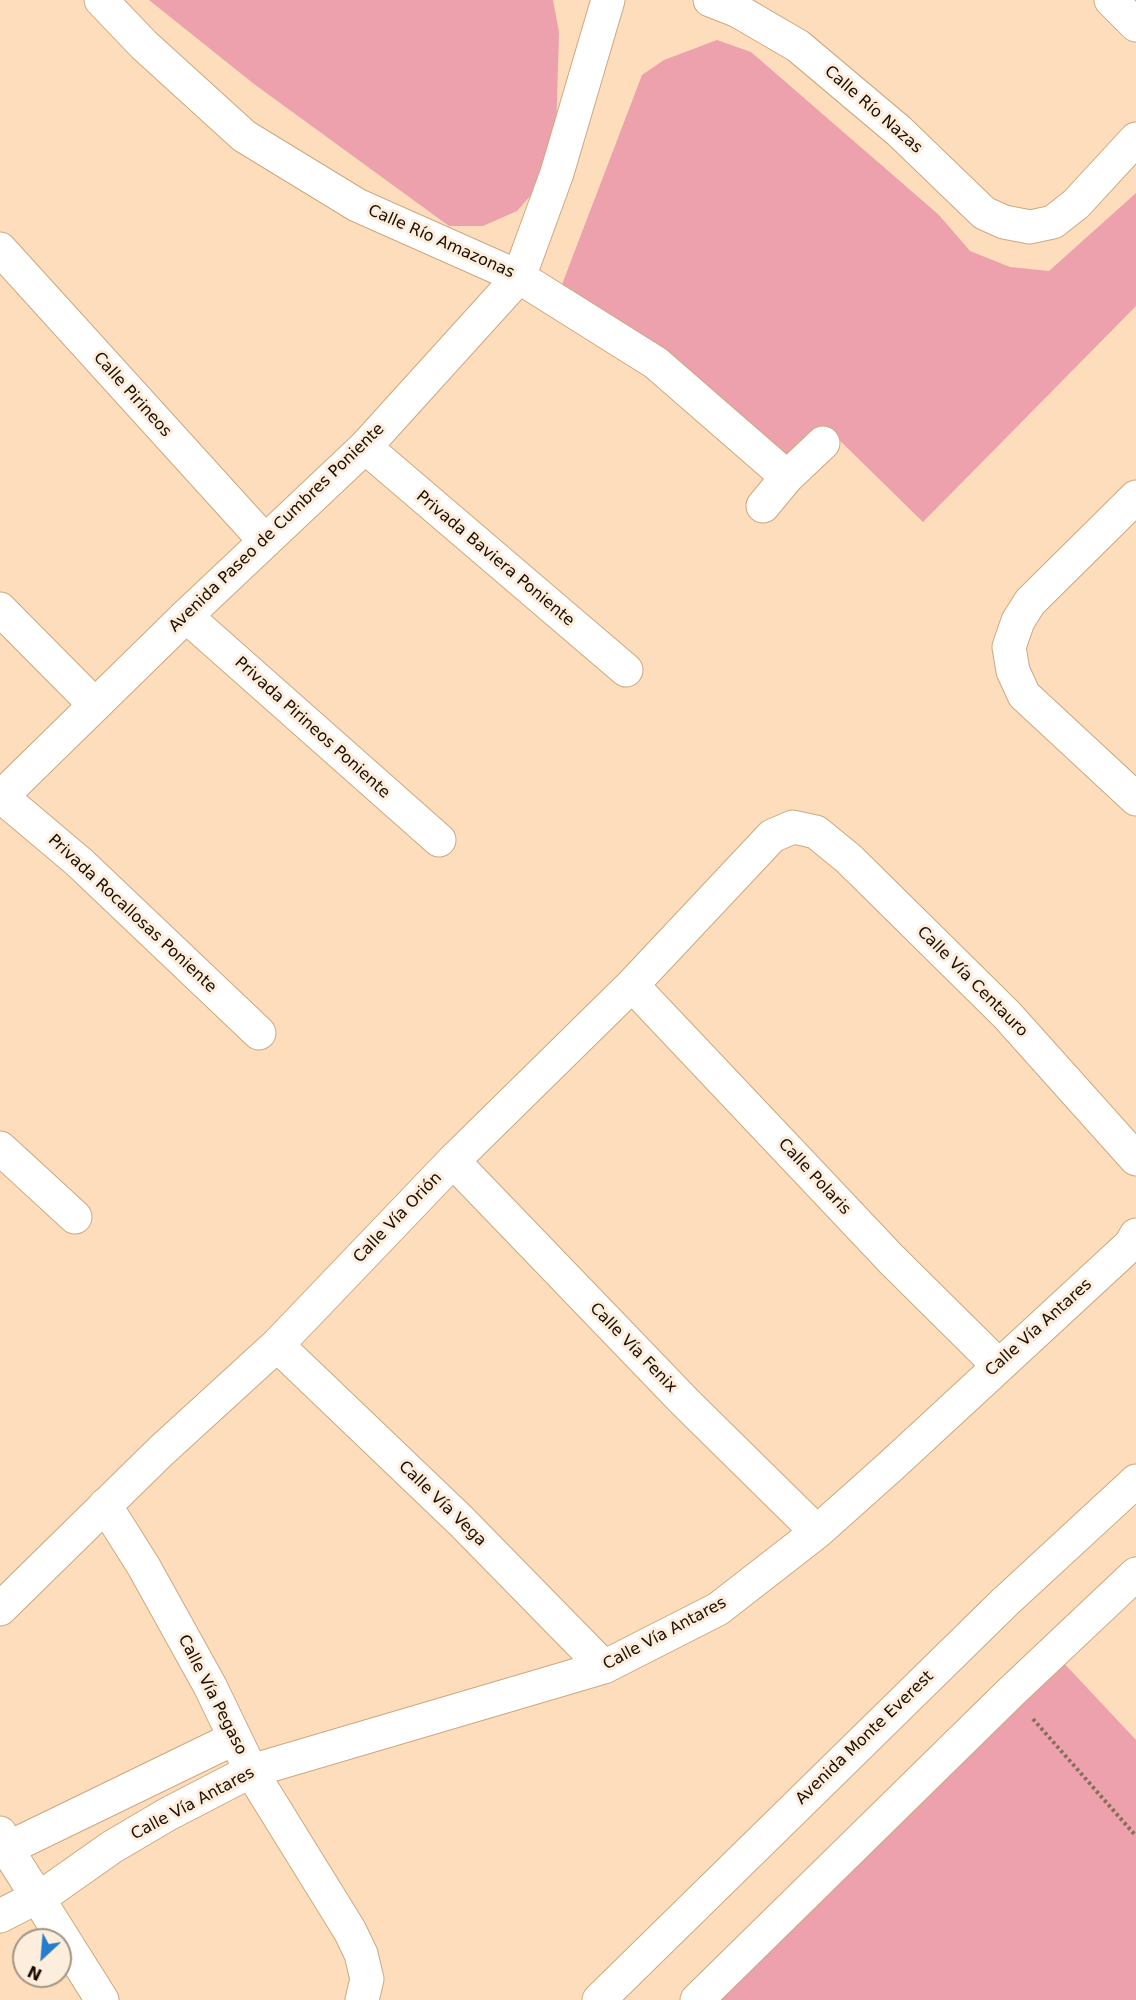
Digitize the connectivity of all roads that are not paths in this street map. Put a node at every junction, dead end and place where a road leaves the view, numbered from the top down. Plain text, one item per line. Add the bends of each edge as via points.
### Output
1 (101, 0) edge
2 (608, 0) edge
3 (710, 0) edge
4 (1111, 0) edge
5 (1136, 25) edge
6 (1136, 139) edge
7 (0, 249) edge
8 (519, 277) junction
9 (823, 443) dead end
10 (365, 447) junction
11 (787, 477) junction
12 (1136, 497) edge
13 (763, 506) dead end
14 (265, 541) junction
15 (0, 609) edge
16 (186, 616) junction
17 (626, 670) dead end
18 (95, 705) junction
19 (1, 798) edge
20 (1136, 799) edge
21 (793, 827) joint
22 (438, 840) dead end
23 (632, 985) junction
24 (259, 1033) dead end
25 (0, 1148) edge
26 (1136, 1159) edge
27 (453, 1161) junction
28 (75, 1217) dead end
29 (1136, 1235) edge
30 (277, 1345) junction
31 (998, 1365) junction
32 (1136, 1481) edge
33 (105, 1505) junction
34 (817, 1532) junction
35 (1136, 1575) edge
36 (0, 1609) edge
37 (604, 1667) junction
38 (233, 1738) junction
39 (251, 1771) junction
40 (2, 1844) edge
41 (38, 1897) junction
42 (0, 1917) edge
43 (365, 1990) edge
44 (102, 2000) edge
45 (600, 2000) edge
46 (697, 2000) edge

1 - 8 street, Calle Río Amazonas via 244,136 357,205
2 - 8 street, Avenida Paseo de Cumbres Poniente via 557,173
3 - 6 street, Calle Río Nazas via 798,46 899,131 984,213 1004,222 1030,227 1053,222 1077,204
4 - 5 street
7 - 14 street, Calle Pirineos
8 - 10 street, Avenida Paseo de Cumbres Poniente
8 - 11 street, Calle Río Amazonas via 656,363
9 - 11 street
10 - 14 street, Avenida Paseo de Cumbres Poniente
10 - 17 street, Privada Baviera Poniente
11 - 13 street
12 - 20 street via 1030,602 1009,647 1013,671 1024,695
14 - 16 street, Avenida Paseo de Cumbres Poniente
15 - 18 street
16 - 18 street, Avenida Paseo de Cumbres Poniente
16 - 22 street, Privada Pirineos Poniente
18 - 19 street, Avenida Paseo de Cumbres Poniente
19 - 24 street, Privada Rocallosas Poniente via 80,862
21 - 23 street, Calle Vía Orión via 772,836
21 - 26 street, Calle Vía Centauro via 816,832 849,859 1007,1015
23 - 27 street, Calle Vía Orión
23 - 31 street, Calle Polaris via 892,1260
25 - 28 street
27 - 30 street, Calle Vía Orión
27 - 34 street, Calle Vía Fenix
29 - 31 street, Calle Vía Antares via 1131,1244
30 - 33 street, Calle Vía Orión
30 - 37 street, Calle Vía Vega
31 - 34 street, Calle Vía Antares
32 - 45 street, Avenida Monte Everest via 997,1611
33 - 36 street, Calle Vía Orión
33 - 38 street, Calle Vía Pegaso via 144,1566
34 - 37 street, Calle Vía Antares via 718,1609
35 - 46 street
37 - 39 street, Calle Vía Antares
38 - 39 street, Calle Vía Pegaso
38 - 40 street
39 - 41 street, Calle Vía Antares via 112,1847
39 - 43 street, Calle Vía Pegaso via 350,1931 361,1953
40 - 41 street
41 - 42 street, Calle Vía Antares
41 - 44 street

